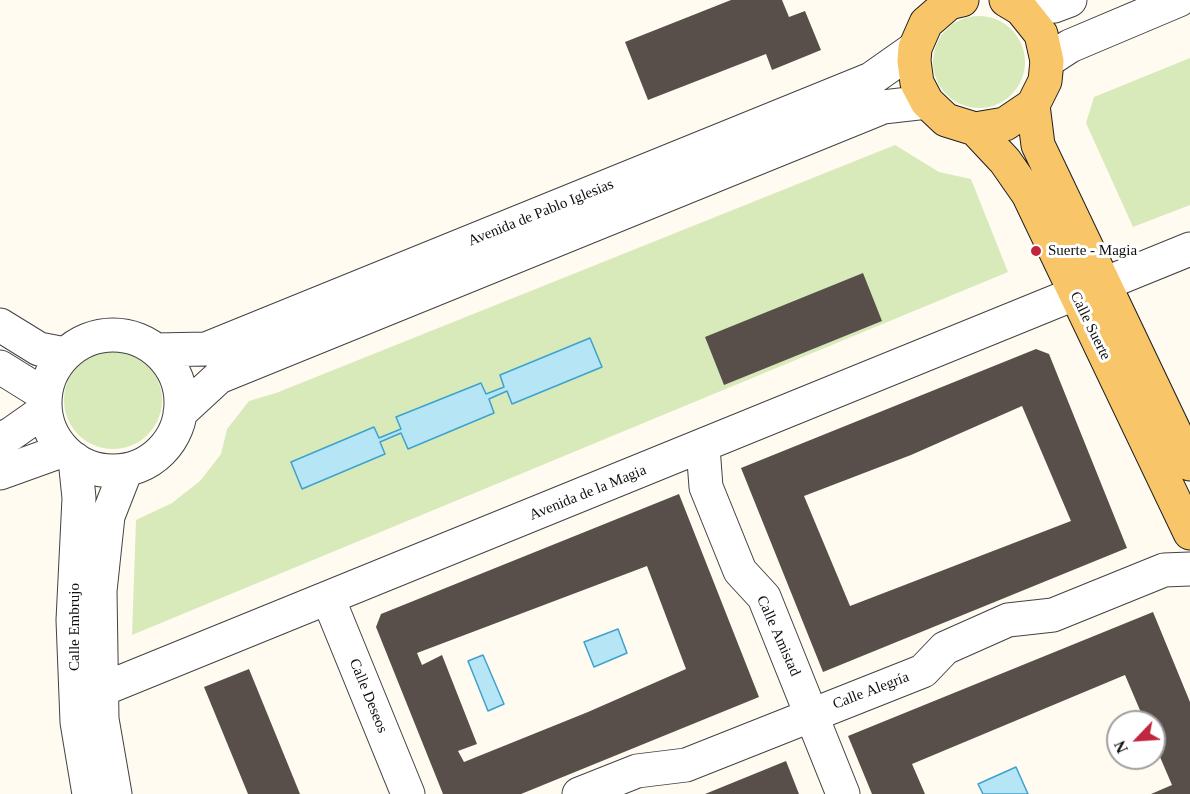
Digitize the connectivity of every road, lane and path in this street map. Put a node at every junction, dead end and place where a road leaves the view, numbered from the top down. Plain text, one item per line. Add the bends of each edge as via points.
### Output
1 (962, 0) edge
2 (1070, 0) edge
3 (1179, 0) edge
4 (1013, 4) edge
5 (921, 24) edge
6 (1047, 61) junction
7 (927, 102) junction
8 (1033, 105) junction
9 (975, 129) junction
10 (1190, 249) edge
11 (1089, 289) junction
12 (0, 325) edge
13 (156, 350) junction
14 (65, 354) junction
15 (0, 367) edge
16 (45, 403) junction
17 (180, 413) junction
18 (0, 439) edge
19 (703, 447) junction
20 (69, 455) junction
21 (1190, 464) edge
22 (126, 470) junction
23 (0, 473) edge
24 (1190, 533) edge
25 (1190, 569) edge
26 (328, 598) junction
27 (101, 690) junction
28 (811, 714) junction
29 (89, 794) edge
30 (115, 794) edge
31 (408, 794) edge
32 (579, 794) edge
33 (843, 794) edge

1 - 5 main road via 949,3
2 - 4 street via 1054,6
3 - 6 street via 1070,46
4 - 6 main road via 1041,34
5 - 7 main road via 914,61 917,83
5 - 13 street, Avenida de Pablo Iglesias via 871,80 206,349
6 - 8 main road via 1045,81
7 - 9 main road via 946,120
7 - 17 street, Avenida de Pablo Iglesias via 883,107 219,377
8 - 9 main road via 1005,124
8 - 11 main road, Calle Suerte via 1038,145
9 - 11 main road, Calle Suerte via 1005,160
10 - 11 street, Avenida de la Magia
11 - 19 street, Avenida de la Magia
11 - 21 main road, Calle Suerte
11 - 24 main road, Calle Suerte
12 - 14 street via 39,350
13 - 14 street via 139,340 100,335
13 - 17 street via 172,368 180,390
14 - 16 street via 51,373
15 - 16 street
16 - 18 street
16 - 20 street via 51,432
17 - 22 street via 174,433 162,450 146,463
19 - 26 street, Avenida de la Magia
19 - 28 street, Calle Amistad via 706,487 741,571 764,597
20 - 22 street via 91,468
20 - 23 street
20 - 29 street, Calle Embrujo via 79,498 73,620 77,722
22 - 27 street, Calle Embrujo via 108,516 100,591
25 - 28 street, Calle Alegría via 1164,570 1053,615 1008,620 945,648 923,671
26 - 27 street, Avenida de la Magia
26 - 31 street, Calle Deseos
27 - 30 street, Calle Embrujo
28 - 32 street, Calle Alegría via 686,765 637,771
28 - 33 street, Calle Amistad

